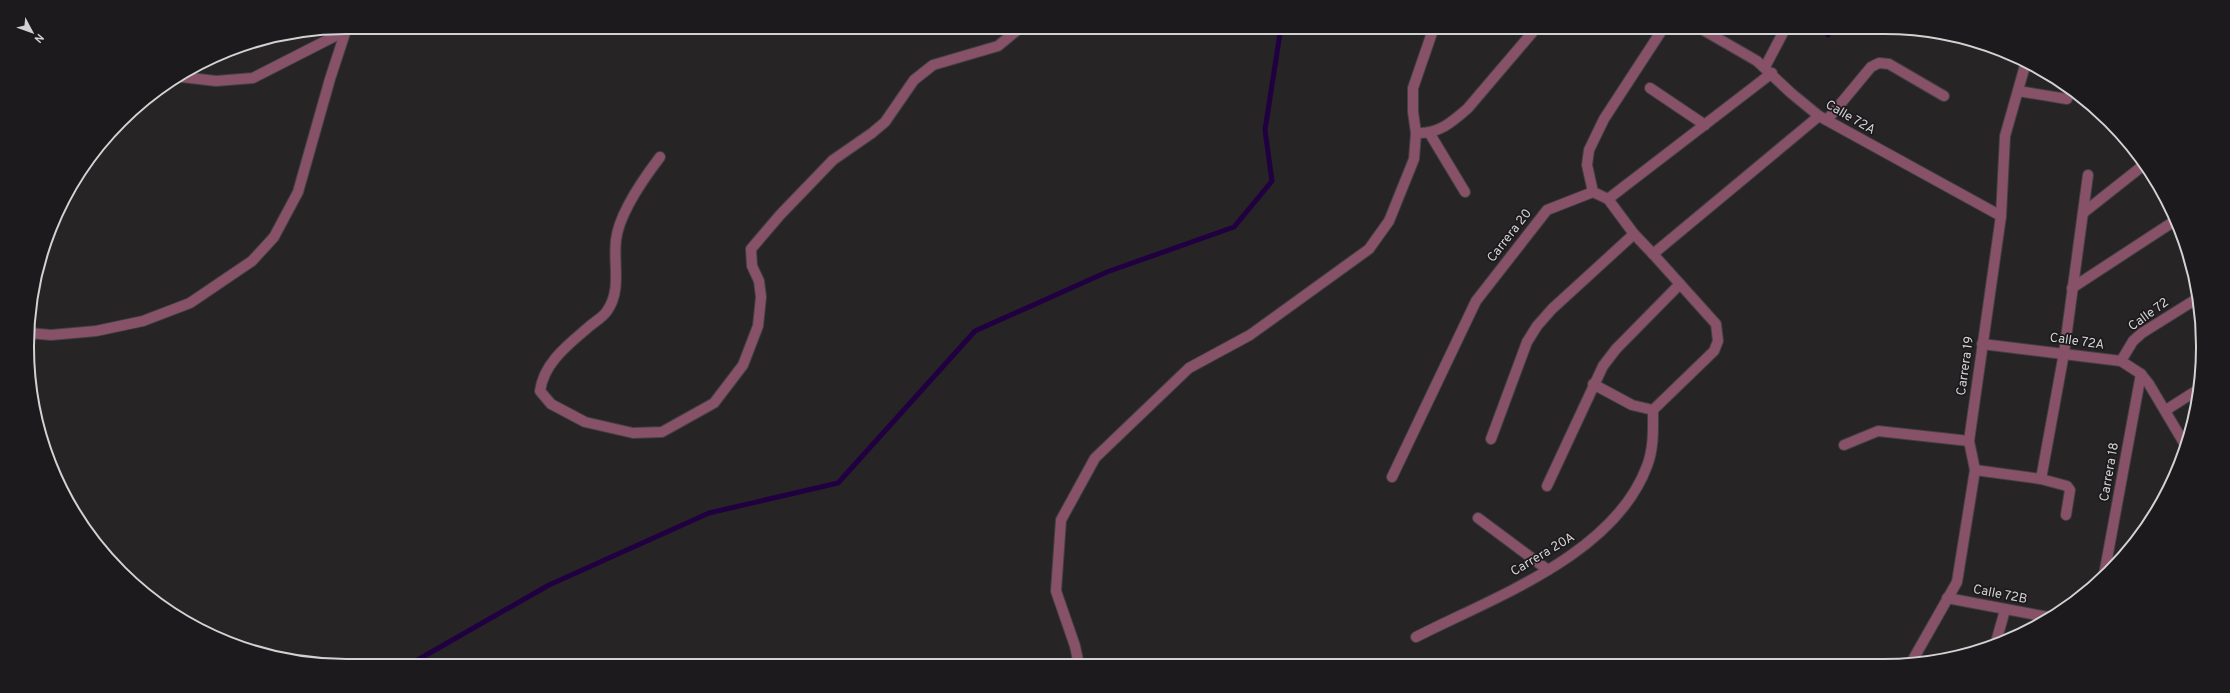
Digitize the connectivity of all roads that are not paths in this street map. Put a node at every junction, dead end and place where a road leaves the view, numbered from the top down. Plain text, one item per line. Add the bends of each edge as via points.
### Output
1 (345, 34) edge
2 (1014, 34) edge
3 (1432, 34) edge
4 (1532, 34) edge
5 (1659, 34) edge
6 (1710, 34) edge
7 (1783, 34) edge
8 (336, 35) edge
9 (2025, 67) edge
10 (1768, 70) junction
11 (186, 78) edge
12 (1650, 88) dead end
13 (2018, 91) junction
14 (1944, 96) dead end
15 (2067, 99) dead end
16 (1823, 118) junction
17 (1705, 125) junction
18 (1416, 134) junction
19 (1430, 134) junction
20 (660, 157) dead end
21 (2140, 168) edge
22 (2088, 175) dead end
23 (1465, 192) dead end
24 (1593, 192) junction
25 (1608, 199) junction
26 (2083, 213) junction
27 (2001, 216) junction
28 (2171, 224) edge
29 (1634, 234) junction
30 (1653, 254) junction
31 (1680, 284) junction
32 (2072, 288) junction
33 (2192, 302) edge
34 (35, 334) edge
35 (1982, 344) junction
36 (2064, 353) junction
37 (2121, 361) junction
38 (2141, 374) junction
39 (1593, 384) junction
40 (2192, 393) edge
41 (1653, 410) junction
42 (2166, 410) junction
43 (1491, 438) dead end
44 (2182, 439) edge
45 (1969, 441) junction
46 (1844, 445) dead end
47 (1975, 470) junction
48 (1392, 477) dead end
49 (2041, 479) junction
50 (1547, 486) dead end
51 (2066, 515) dead end
52 (1478, 518) dead end
53 (2106, 565) edge
54 (1548, 570) junction
55 (1947, 598) junction
56 (2005, 610) junction
57 (2041, 617) edge
58 (1416, 636) dead end
59 (1997, 637) edge
60 (1914, 657) edge
61 (1078, 659) edge

1 - 34 street via 298,192 274,237 252,261 190,303 143,321 96,331 51,335
2 - 20 street via 998,46 933,65 914,80 885,122 833,160 801,192 752,249 752,266 759,281 761,297 758,326 743,365 714,403 662,432 633,433 585,422 551,404 540,391 542,379 555,358 606,312 613,298 617,278 616,238 636,192
3 - 18 street via 1413,88
4 - 19 street via 1468,108 1455,120
5 - 24 street via 1604,119 1588,150 1587,165
6 - 10 street, Calle 72A
7 - 10 street
8 - 11 street via 253,78 216,81
9 - 13 street, Carrera 19
10 - 16 street, Calle 72A via 1791,93
10 - 17 street
12 - 17 street
13 - 15 street
13 - 27 street, Carrera 19 via 2005,136
14 - 16 street via 1889,64 1879,63 1871,67
16 - 27 street, Calle 72A
16 - 30 street
17 - 25 street
18 - 19 street
18 - 61 street via 1414,159 1402,190 1389,221 1368,249 1250,335 1188,368 1095,458 1061,520 1056,590
19 - 23 street
21 - 26 street
22 - 26 street
24 - 25 street
24 - 48 street, Carrera 20 via 1547,210 1476,301
25 - 29 street
26 - 32 street
27 - 35 street, Carrera 19
28 - 32 street
29 - 30 street
29 - 43 street via 1552,309 1537,326 1527,342
30 - 31 street
31 - 39 street via 1616,349
31 - 41 street via 1716,324 1718,341 1714,351
32 - 36 street
33 - 37 street, Calle 72 via 2142,333 2133,341
35 - 36 street, Calle 72A
35 - 45 street, Carrera 19
36 - 37 street, Calle 72A
36 - 49 street
37 - 38 street, Calle 72A
38 - 42 street
38 - 53 street, Carrera 18
39 - 41 street via 1632,405
39 - 50 street
40 - 42 street
41 - 54 street, Carrera 20A via 1653,444 1647,467 1628,503 1606,528
42 - 44 street
45 - 46 street via 1878,431
45 - 47 street, Carrera 19
47 - 49 street
47 - 55 street, Carrera 19 via 1957,582
49 - 51 street via 2069,487
52 - 54 street
54 - 58 street, Carrera 20A
55 - 56 street, Calle 72B
55 - 60 street, Carrera 19
56 - 57 street, Calle 72B
56 - 59 street

